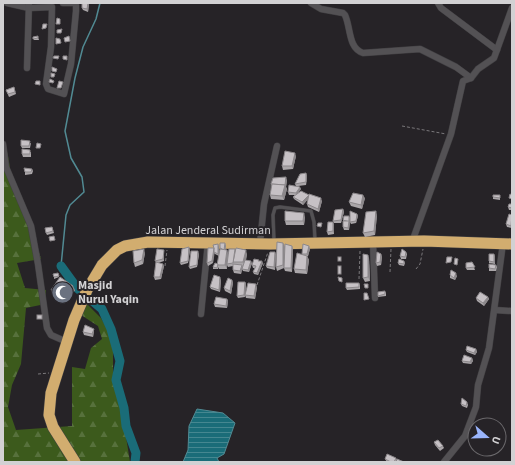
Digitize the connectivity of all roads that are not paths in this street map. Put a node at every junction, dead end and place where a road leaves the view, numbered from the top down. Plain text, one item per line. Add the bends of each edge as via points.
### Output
1 (7, 3) edge
2 (63, 3) edge
3 (311, 3) edge
4 (438, 3) edge
5 (29, 5) edge
6 (52, 8) junction
7 (512, 8) edge
8 (497, 50) junction
9 (27, 68) dead end
10 (471, 78) junction
11 (3, 144) edge
12 (277, 146) dead end
13 (208, 242) junction
14 (315, 242) junction
15 (373, 242) junction
16 (412, 242) junction
17 (268, 243) junction
18 (507, 244) edge
19 (375, 298) dead end
20 (494, 310) junction
21 (512, 311) edge
22 (201, 314) dead end
23 (67, 342) junction
24 (75, 462) edge
25 (444, 462) edge

1 - 5 street
2 - 6 street
2 - 6 street via 76,5 72,58 64,94 48,89 46,84 51,47
3 - 10 street via 321,9 345,15 352,41 363,53 420,49 456,67
4 - 8 street via 441,8
5 - 6 street
5 - 9 street
7 - 8 street
8 - 10 street via 490,62 478,69
10 - 16 street via 463,81 461,85 451,134
11 - 23 street via 6,167 31,226 47,328 51,335
12 - 17 street via 264,204
13 - 17 highway, Jalan Jenderal Sudirman
13 - 22 street
13 - 23 highway, Jalan Jenderal Sudirman via 136,243 118,250 102,265 87,290
14 - 15 highway, Jalan Jenderal Sudirman
14 - 17 highway, Jalan Jenderal Sudirman
14 - 17 lane via 311,211 280,207 275,208
15 - 16 highway, Jalan Jenderal Sudirman
15 - 19 street
16 - 18 highway, Jalan Jenderal Sudirman
18 - 20 street
20 - 21 street
20 - 25 street via 489,348 478,385 476,407 471,423 457,447
23 - 24 highway, Jalan Jenderal Sudirman via 51,393 49,415 56,434

